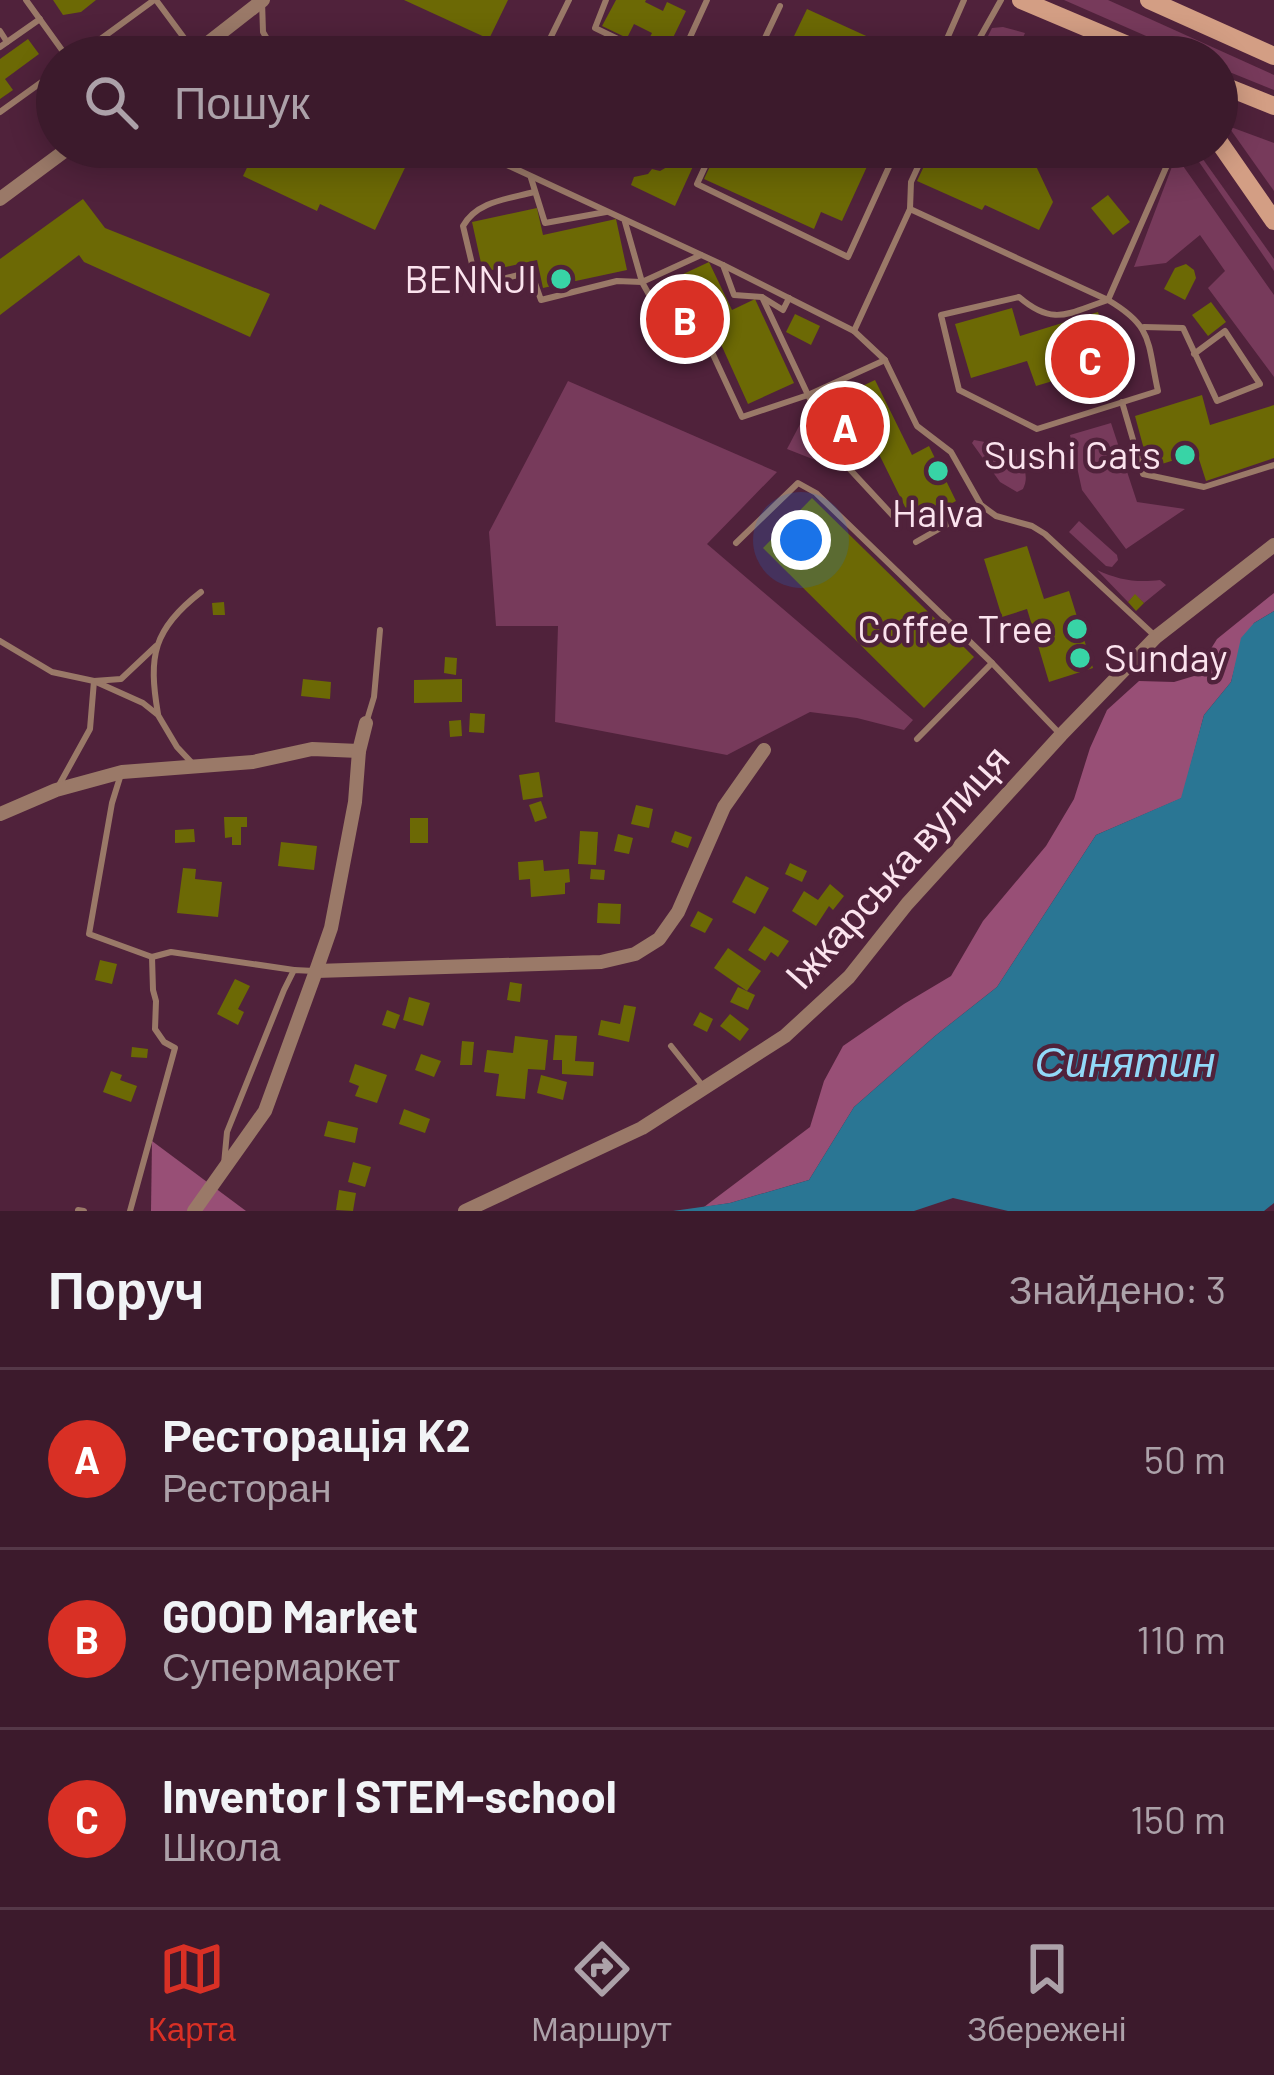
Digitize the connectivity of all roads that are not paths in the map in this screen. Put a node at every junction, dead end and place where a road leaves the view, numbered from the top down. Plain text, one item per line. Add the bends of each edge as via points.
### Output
1 (26, 0) edge
2 (155, 0) edge
3 (569, 0) edge
4 (706, 0) edge
5 (964, 0) edge
6 (1001, 0) edge
7 (1021, 0) edge
8 (1149, 0) edge
9 (263, 1) edge
10 (610, 1) edge
11 (780, 6) dead end
12 (40, 19) junction
13 (0, 31) edge
14 (676, 31) dead end
15 (52, 36) edge
16 (105, 36) edge
17 (180, 36) edge
18 (218, 36) edge
19 (265, 36) edge
20 (551, 36) edge
21 (612, 36) edge
22 (687, 36) edge
23 (692, 36) edge
24 (766, 36) edge
25 (948, 36) edge
26 (982, 36) edge
27 (1102, 36) edge
28 (1227, 36) edge
29 (1238, 41) edge
30 (3, 44) edge
31 (1274, 52) edge
32 (36, 86) edge
33 (1238, 91) edge
34 (1274, 106) edge
35 (0, 112) edge
36 (42, 168) edge
37 (512, 168) edge
38 (704, 168) edge
39 (888, 168) edge
40 (917, 168) edge
41 (1166, 168) edge
42 (1237, 168) edge
43 (531, 178) junction
44 (534, 192) junction
45 (0, 199) edge
46 (910, 209) junction
47 (605, 212) junction
48 (1274, 221) edge
49 (625, 222) junction
50 (700, 255) junction
51 (723, 265) junction
52 (642, 282) junction
53 (762, 297) junction
54 (789, 297) junction
55 (1108, 300) junction
56 (1144, 327) junction
57 (854, 331) junction
58 (1194, 354) junction
59 (885, 360) junction
60 (808, 395) junction
61 (1122, 402) junction
62 (1274, 465) edge
63 (981, 505) junction
64 (895, 518) dead end
65 (916, 542) dead end
66 (736, 543) dead end
67 (1274, 545) edge
68 (202, 592) dead end
69 (380, 630) dead end
70 (1156, 637) junction
71 (0, 641) edge
72 (156, 646) junction
73 (992, 663) junction
74 (94, 681) junction
75 (158, 715) junction
76 (366, 723) joint
77 (1061, 735) junction
78 (917, 739) dead end
79 (359, 751) junction
80 (764, 751) dead end
81 (195, 766) junction
82 (122, 772) junction
83 (56, 790) junction
84 (0, 814) edge
85 (152, 957) junction
86 (294, 970) junction
87 (316, 971) junction
88 (671, 1046) dead end
89 (704, 1088) junction
90 (223, 1167) junction
91 (130, 1211) edge
92 (194, 1211) edge
93 (466, 1211) edge

1 - 12 lane
2 - 16 lane
2 - 17 lane
3 - 20 lane
4 - 23 lane
5 - 25 lane
6 - 26 lane
7 - 27 main road
8 - 28 main road
9 - 18 street
9 - 19 lane
10 - 21 lane via 595,28
11 - 24 lane
12 - 15 lane
12 - 30 lane
13 - 30 lane
14 - 22 lane
29 - 31 main road
32 - 35 lane
33 - 34 main road
36 - 45 street
37 - 43 lane
38 - 39 lane via 697,184 848,257
40 - 46 lane
41 - 55 lane
42 - 48 main road
43 - 44 lane
43 - 47 lane
44 - 47 lane via 545,224
44 - 52 lane via 470,215 464,226 477,285 531,272 541,300
46 - 55 lane
46 - 57 lane
47 - 49 lane
49 - 50 lane
49 - 52 lane
50 - 51 lane
50 - 52 lane
51 - 53 lane via 734,295
51 - 54 lane
52 - 60 lane via 677,345 710,348 742,417
53 - 54 lane via 783,310
53 - 60 lane
54 - 57 lane
55 - 56 lane
55 - 61 lane via 1056,316 1038,314 1019,297 940,315 959,390 1036,429
56 - 58 lane via 1183,328
56 - 61 lane via 1159,391
57 - 59 lane
58 - 58 lane via 1216,401 1260,384 1225,331
59 - 60 lane
59 - 63 lane via 917,426 951,452
60 - 64 lane via 844,463
61 - 62 lane via 1144,474 1204,487
63 - 65 lane
63 - 70 lane via 1045,534
66 - 73 lane via 798,483
67 - 70 street, Іжкарська вулиця
68 - 72 lane via 177,611
69 - 76 lane
70 - 77 street, Іжкарська вулиця
71 - 74 lane via 52,672
72 - 74 lane via 121,679
72 - 75 lane
73 - 77 lane
73 - 78 lane
74 - 75 lane
74 - 83 lane via 90,729
75 - 81 lane
76 - 79 street
77 - 89 street, Іжкарська вулиця via 849,977 785,1036
79 - 81 street via 312,748
79 - 87 street via 334,912
80 - 87 street via 724,807 678,912 659,939 635,954 601,962
81 - 82 street
82 - 83 street
82 - 85 lane via 88,934
83 - 84 street
85 - 86 lane via 171,952
85 - 91 lane via 155,1029 175,1048
86 - 87 lane
86 - 90 lane via 227,1132
87 - 90 street via 265,1111
88 - 89 lane
89 - 93 street, Іжкарська вулиця via 642,1128
90 - 92 street

